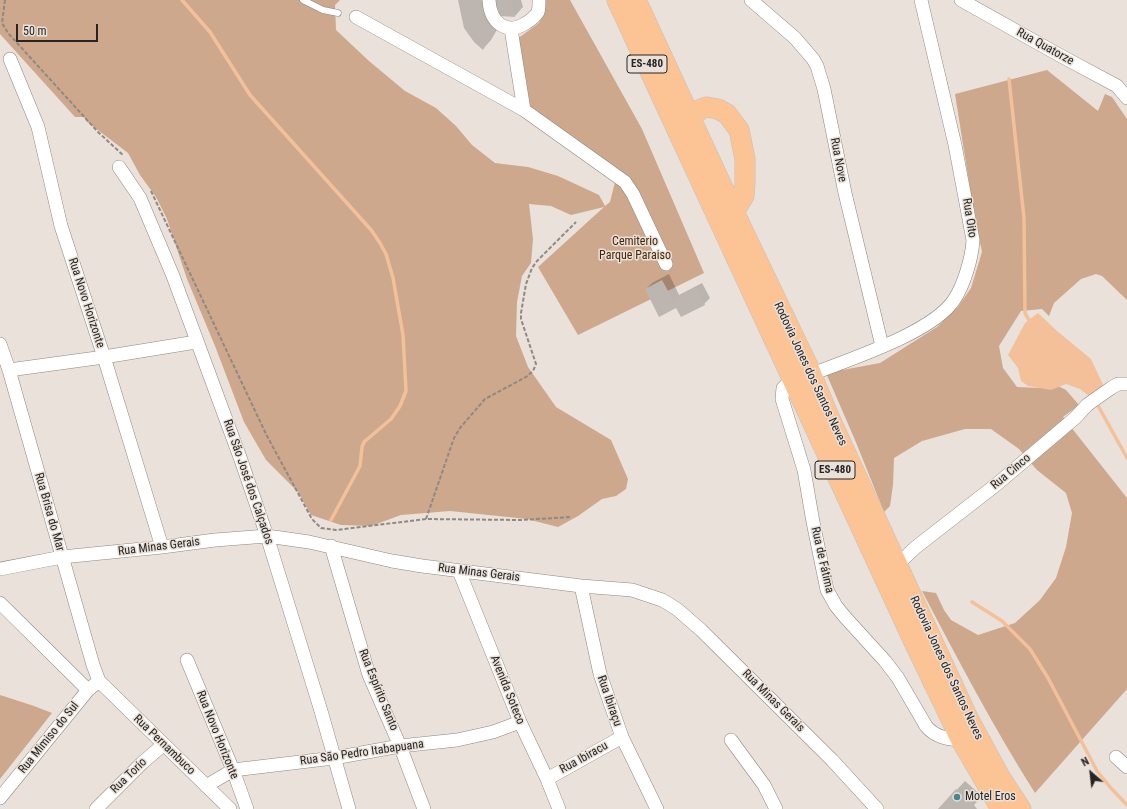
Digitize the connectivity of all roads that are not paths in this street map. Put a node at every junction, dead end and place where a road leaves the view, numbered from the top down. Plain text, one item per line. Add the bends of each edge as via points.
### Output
1 (303, 0) edge
2 (489, 0) edge
3 (539, 0) edge
4 (617, 0) edge
5 (636, 0) edge
6 (751, 0) edge
7 (921, 0) edge
8 (961, 0) edge
9 (338, 13) dead end
10 (356, 17) dead end
11 (511, 29) junction
12 (10, 59) dead end
13 (1125, 89) edge
14 (524, 110) junction
15 (683, 122) junction
16 (123, 164) road end
17 (734, 212) junction
18 (666, 264) dead end
19 (196, 342) junction
20 (0, 344) edge
21 (882, 346) junction
22 (104, 357) junction
23 (10, 370) junction
24 (812, 374) junction
25 (793, 378) junction
26 (1127, 384) edge
27 (267, 536) junction
28 (331, 546) junction
29 (162, 547) junction
30 (62, 557) junction
31 (897, 565) junction
32 (0, 569) edge
33 (459, 570) junction
34 (581, 586) junction
35 (0, 603) edge
36 (187, 660) dead end
37 (99, 681) junction
38 (88, 690) junction
39 (520, 722) junction
40 (622, 737) junction
41 (731, 740) dead end
42 (961, 740) junction
43 (163, 745) junction
44 (400, 746) junction
45 (1116, 757) dead end
46 (334, 758) junction
47 (1127, 767) edge
48 (233, 770) junction
49 (547, 778) junction
50 (206, 786) junction
51 (0, 798) edge
52 (96, 809) edge
53 (230, 809) edge
54 (247, 809) edge
55 (349, 809) edge
56 (424, 809) edge
57 (559, 809) edge
58 (657, 809) edge
59 (776, 809) edge
60 (877, 809) edge
61 (1001, 809) edge
62 (1021, 809) edge

1 - 9 lane via 323,10
2 - 11 street via 493,16 502,26
3 - 11 street via 535,17 522,26
4 - 15 main road, Rodovia Jones dos Santos Neves / ES-480
5 - 15 main road, Rodovia Jones dos Santos Neves / ES-480
6 - 21 street, Rua Nove via 795,38 818,66
7 - 21 street, Rua Oito via 956,145 973,251 954,300 941,315 919,329
8 - 13 street, Rua Quatorze
10 - 14 street
11 - 14 street
12 - 22 street, Rua Novo Horizonte via 38,127 61,226
14 - 18 street via 625,182
15 - 17 main road, Rodovia Jones dos Santos Neves / ES-480
15 - 17 main road via 701,108 707,107 726,114 739,130 745,159 746,183 744,196
15 - 25 main road, Rodovia Jones dos Santos Neves / ES-480
16 - 19 street, Rua São José dos Calçados via 173,276
17 - 24 main road, Rodovia Jones dos Santos Neves / ES-480
19 - 22 street
19 - 27 street, Rua São José dos Calçados
20 - 23 street, Rua Brisa do Mar
21 - 24 street, Rua Oito
22 - 23 street
22 - 29 street, Rua Novo Horizonte
23 - 30 street, Rua Brisa do Mar
24 - 31 main road, Rodovia Jones dos Santos Neves / ES-480
25 - 42 main road, Rodovia Jones dos Santos Neves / ES-480
25 - 42 street, Rua de Fátima via 783,388 782,399 804,470 827,590 836,606 898,678 932,733 950,740
26 - 31 street, Rua Cinco via 1118,384 1087,405 997,484 916,547
27 - 28 street, Rua Minas Gerais
27 - 29 street, Rua Minas Gerais
27 - 46 street, Rua São José dos Calçados
28 - 33 street, Rua Minas Gerais via 392,561
28 - 44 street, Rua Espírito Santo via 369,675
29 - 30 street, Rua Minas Gerais
30 - 32 street, Rua Minas Gerais
30 - 37 street, Rua Brisa do Mar via 92,665
31 - 62 main road, Rodovia Jones dos Santos Neves / ES-480 via 968,718 1000,777
33 - 34 street, Rua Minas Gerais
33 - 39 street, Avenida Soteco
34 - 40 street, Rua Ibiraçu via 600,674
34 - 60 street, Rua Minas Gerais via 632,590 662,600 678,610 832,760
35 - 38 street
36 - 48 street, Rua Novo Horizonte
37 - 38 street, Rua Mimiso do Sul
37 - 43 street, Rua Pernambuco
38 - 51 street, Rua Mimiso do Sul
39 - 44 street, Rua São Pedro Itabapuana via 469,738
39 - 49 street, Avenida Soteco
40 - 49 street, Rua Ibiracu
40 - 58 street, Rua Ibiraçu
41 - 59 street via 764,785
42 - 61 main road, Rodovia Jones dos Santos Neves / ES-480
43 - 50 street, Rua Pernambuco
43 - 52 street, Rua Torio
44 - 46 street, Rua São Pedro Itabapuana
44 - 56 street, Rua Espírito Santo
45 - 47 street
46 - 48 street, Rua São Pedro Itabapuana
46 - 55 street, Rua São José dos Calçados
48 - 50 street, Rua São Pedro Itabapuana
48 - 54 street, Rua Novo Horizonte
49 - 57 street, Avenida Soteco
50 - 53 street, Rua Pernambuco

